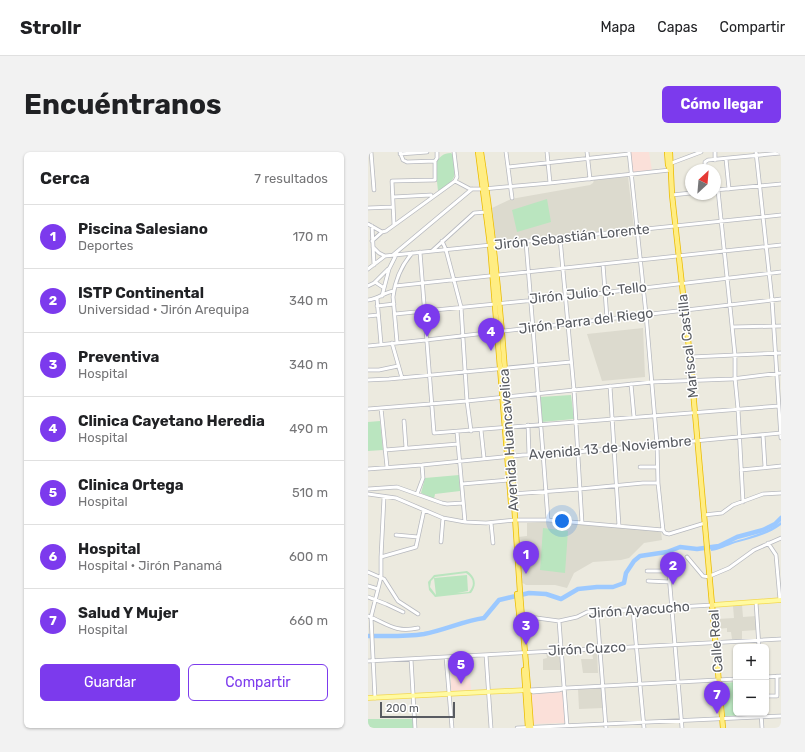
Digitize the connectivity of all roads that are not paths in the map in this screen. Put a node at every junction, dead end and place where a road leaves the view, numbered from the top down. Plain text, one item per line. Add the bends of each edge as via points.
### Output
1 (371, 152) edge
2 (427, 152) edge
3 (437, 152) edge
4 (454, 152) edge
5 (478, 152) edge
6 (481, 152) edge
7 (506, 152) edge
8 (547, 152) edge
9 (587, 152) edge
10 (668, 152) edge
11 (701, 152) edge
12 (715, 152) edge
13 (400, 153) edge
14 (629, 153) edge
15 (781, 153) edge
16 (756, 154) edge
17 (588, 158) junction
18 (726, 159) junction
19 (436, 160) junction
20 (715, 160) junction
21 (548, 162) junction
22 (706, 164) edge
23 (508, 166) junction
24 (670, 166) junction
25 (631, 175) junction
26 (590, 179) junction
27 (455, 181) junction
28 (550, 183) junction
29 (781, 184) edge
30 (759, 186) junction
31 (510, 187) junction
32 (472, 189) junction
33 (485, 189) junction
34 (729, 189) junction
35 (374, 190) dead end
36 (721, 190) edge
37 (685, 194) edge
38 (431, 195) dead end
39 (672, 195) junction
40 (393, 197) junction
41 (512, 198) dead end
42 (719, 200) edge
43 (393, 207) junction
44 (368, 208) edge
45 (486, 212) junction
46 (781, 215) edge
47 (763, 217) junction
48 (722, 221) junction
49 (394, 224) junction
50 (370, 225) edge
51 (675, 226) junction
52 (637, 230) junction
53 (382, 232) junction
54 (560, 238) junction
55 (372, 240) junction
56 (442, 241) junction
57 (526, 242) junction
58 (492, 245) junction
59 (781, 245) edge
60 (766, 246) junction
61 (373, 247) junction
62 (446, 250) junction
63 (432, 251) junction
64 (725, 251) junction
65 (420, 252) junction
66 (412, 253) junction
67 (394, 255) junction
68 (385, 256) junction
69 (678, 256) junction
70 (640, 260) junction
71 (374, 264) junction
72 (603, 264) junction
73 (564, 268) junction
74 (368, 269) edge
75 (389, 269) junction
76 (528, 272) junction
77 (781, 272) edge
78 (769, 273) junction
79 (494, 276) junction
80 (728, 278) junction
81 (453, 281) junction
82 (375, 282) junction
83 (681, 283) junction
84 (423, 284) junction
85 (368, 286) edge
86 (395, 286) junction
87 (384, 288) junction
88 (643, 288) junction
89 (394, 291) junction
90 (605, 292) junction
91 (382, 296) junction
92 (566, 297) junction
93 (377, 299) junction
94 (781, 299) edge
95 (368, 300) edge
96 (531, 300) junction
97 (772, 300) junction
98 (497, 303) junction
99 (394, 304) junction
100 (730, 305) junction
101 (377, 306) junction
102 (461, 307) junction
103 (684, 310) junction
104 (424, 311) junction
105 (394, 314) junction
106 (646, 314) junction
107 (378, 315) junction
108 (368, 316) edge
109 (607, 319) junction
110 (567, 324) junction
111 (774, 326) junction
112 (781, 326) edge
113 (732, 327) junction
114 (533, 328) junction
115 (499, 331) junction
116 (464, 335) junction
117 (426, 340) junction
118 (397, 342) junction
119 (392, 343) junction
120 (381, 344) junction
121 (368, 346) edge
122 (781, 353) edge
123 (776, 354) junction
124 (735, 355) junction
125 (690, 357) junction
126 (571, 362) junction
127 (536, 365) junction
128 (398, 366) junction
129 (502, 368) junction
130 (368, 370) edge
131 (465, 372) junction
132 (777, 373) junction
133 (781, 373) edge
134 (429, 375) junction
135 (402, 378) junction
136 (735, 378) junction
137 (368, 380) edge
138 (692, 380) junction
139 (652, 382) junction
140 (631, 384) junction
141 (610, 386) junction
142 (574, 390) junction
143 (538, 394) junction
144 (504, 397) junction
145 (467, 401) junction
146 (431, 404) junction
147 (779, 406) junction
148 (381, 408) junction
149 (368, 409) edge
150 (738, 410) junction
151 (694, 413) junction
152 (655, 416) junction
153 (634, 417) junction
154 (612, 419) junction
155 (404, 421) dead end
156 (576, 422) junction
157 (541, 424) junction
158 (528, 426) junction
159 (507, 427) junction
160 (481, 430) junction
161 (471, 431) junction
162 (457, 432) junction
163 (781, 433) edge
164 (763, 434) junction
165 (740, 437) junction
166 (781, 438) edge
167 (697, 440) junction
168 (458, 444) junction
169 (657, 444) junction
170 (406, 448) junction
171 (613, 449) junction
172 (385, 450) junction
173 (578, 452) junction
174 (544, 453) junction
175 (529, 455) junction
176 (509, 456) junction
177 (484, 458) junction
178 (460, 461) junction
179 (422, 465) junction
180 (781, 466) edge
181 (387, 467) junction
182 (640, 467) dead end
183 (657, 467) junction
184 (765, 467) junction
185 (368, 469) edge
186 (741, 470) junction
187 (509, 480) junction
188 (658, 483) junction
189 (462, 484) junction
190 (368, 485) edge
191 (617, 486) junction
192 (580, 489) junction
193 (368, 490) edge
194 (545, 492) junction
195 (781, 493) edge
196 (368, 494) edge
197 (417, 494) junction
198 (512, 494) junction
199 (384, 497) junction
200 (463, 502) junction
201 (743, 502) junction
202 (424, 510) junction
203 (704, 514) junction
204 (443, 518) junction
205 (514, 520) junction
206 (548, 520) junction
207 (465, 522) junction
208 (491, 523) junction
209 (582, 523) junction
210 (705, 523) junction
211 (619, 526) junction
212 (664, 532) junction
213 (396, 535) dead end
214 (418, 537) junction
215 (781, 538) edge
216 (441, 542) dead end
217 (492, 543) dead end
218 (768, 543) junction
219 (381, 557) junction
220 (687, 557) dead end
221 (668, 563) dead end
222 (647, 571) dead end
223 (669, 571) junction
224 (368, 572) edge
225 (710, 576) junction
226 (381, 577) junction
227 (780, 579) edge
228 (648, 581) dead end
229 (670, 582) junction
230 (368, 586) edge
231 (378, 589) junction
232 (368, 598) edge
233 (375, 600) junction
234 (780, 600) edge
235 (756, 602) junction
236 (713, 605) junction
237 (672, 608) junction
238 (633, 610) junction
239 (403, 612) dead end
240 (597, 612) junction
241 (521, 613) junction
242 (418, 614) dead end
243 (369, 617) edge
244 (559, 621) junction
245 (418, 628) dead end
246 (781, 639) edge
247 (758, 640) junction
248 (715, 642) junction
249 (675, 644) junction
250 (759, 644) edge
251 (636, 647) junction
252 (599, 649) junction
253 (561, 651) junction
254 (524, 652) junction
255 (486, 655) junction
256 (446, 657) junction
257 (410, 659) junction
258 (373, 660) junction
259 (368, 661) edge
260 (777, 676) junction
261 (781, 676) edge
262 (769, 677) edge
263 (719, 680) junction
264 (733, 680) edge
265 (678, 682) junction
266 (639, 685) junction
267 (602, 686) junction
268 (564, 688) junction
269 (527, 690) junction
270 (489, 692) junction
271 (448, 694) junction
272 (412, 696) junction
273 (769, 696) edge
274 (368, 698) edge
275 (375, 698) junction
276 (781, 716) edge
277 (722, 718) junction
278 (762, 718) junction
279 (681, 721) junction
280 (643, 723) junction
281 (606, 726) edge
282 (567, 727) edge
283 (415, 728) edge
284 (452, 728) edge
285 (491, 728) edge
286 (517, 728) edge
287 (530, 728) edge
288 (644, 728) edge
289 (682, 728) edge
290 (723, 728) edge
291 (762, 728) edge

1 - 35 street
2 - 13 street
3 - 19 street
4 - 27 street
5 - 33 highway, Avenida Huancavelica
6 - 33 highway, Avenida Huancavelica
7 - 23 street
8 - 21 street
9 - 17 street
10 - 24 highway, Mariscal Castilla
11 - 24 street
12 - 20 street
13 - 19 street via 406,162
14 - 17 street
14 - 25 street
15 - 16 street
16 - 18 street
16 - 30 street
17 - 21 street
17 - 26 street
18 - 20 street
18 - 34 street
19 - 40 street via 436,179 392,181
20 - 22 street via 706,161
21 - 23 street
21 - 28 street
23 - 31 street
24 - 25 street
24 - 39 highway, Mariscal Castilla
25 - 26 street
25 - 52 street
26 - 28 street
27 - 32 street
27 - 49 street
28 - 31 street
29 - 30 street
30 - 34 street
30 - 47 street
31 - 33 street
31 - 41 street
32 - 33 street
32 - 67 street
33 - 45 highway, Avenida Huancavelica
33 - 58 highway, Avenida Huancavelica
34 - 36 street
37 - 39 street
38 - 40 street
39 - 51 highway, Mariscal Castilla
40 - 43 street
42 - 48 street
43 - 44 street
43 - 49 street
45 - 56 street via 474,213
45 - 58 highway, Avenida Huancavelica
46 - 47 street, Jirón Sebastián Lorente
47 - 48 street, Jirón Sebastián Lorente
47 - 60 street
48 - 51 street, Jirón Sebastián Lorente
48 - 64 street
49 - 53 street
50 - 53 street
50 - 55 street
51 - 52 street, Jirón Sebastián Lorente
51 - 69 highway, Mariscal Castilla
52 - 54 street, Jirón Sebastián Lorente
52 - 70 street
53 - 55 street
54 - 57 street, Jirón Sebastián Lorente
54 - 73 street
55 - 61 street
56 - 62 street
56 - 63 street
57 - 58 street, Jirón Sebastián Lorente
57 - 76 street
58 - 62 street, Jirón Sebastián Lorente
58 - 79 highway, Avenida Huancavelica
59 - 60 street
60 - 64 street
60 - 78 street
61 - 68 street
61 - 71 street
62 - 63 street, Jirón Sebastián Lorente
62 - 81 street
63 - 65 street, Jirón Sebastián Lorente
64 - 69 street
64 - 80 street
65 - 66 street, Jirón Sebastián Lorente
65 - 84 street
66 - 67 street, Jirón Sebastián Lorente
66 - 86 street via 401,268
67 - 68 street, Jirón Sebastián Lorente
67 - 75 street
68 - 71 street, Jirón Sebastián Lorente
69 - 70 street
69 - 83 highway, Mariscal Castilla
70 - 72 street
70 - 88 street
71 - 74 street, Jirón Sebastián Lorente
72 - 73 street
72 - 90 street
73 - 76 street
73 - 92 street
75 - 82 street
75 - 87 street
76 - 79 street
76 - 96 street
77 - 78 street, Jirón Julio C. Tello
78 - 80 street, Jirón Julio C. Tello
78 - 97 street
79 - 81 street
79 - 98 highway, Avenida Huancavelica
80 - 83 street, Jirón Julio C. Tello
80 - 100 street
81 - 84 street
81 - 102 street
82 - 85 street
82 - 87 street
83 - 88 street, Jirón Julio C. Tello
83 - 103 highway, Mariscal Castilla
84 - 86 street
84 - 104 street
86 - 89 street
87 - 91 street
88 - 90 street, Jirón Julio C. Tello
88 - 106 street
89 - 91 street
89 - 99 street
90 - 92 street, Jirón Julio C. Tello
90 - 109 street
91 - 93 street
92 - 96 street, Jirón Julio C. Tello
92 - 110 street
93 - 95 street
93 - 101 street
94 - 97 street, Jirón Parra del Riego
96 - 98 street, Jirón Julio C. Tello
96 - 114 street
97 - 100 street, Jirón Parra del Riego
97 - 111 street
98 - 102 street, Jirón Julio C. Tello
98 - 115 highway, Avenida Huancavelica
99 - 101 street
99 - 105 street
100 - 103 street, Jirón Parra del Riego
100 - 113 street
101 - 107 street
102 - 104 street, Jirón Julio C. Tello
102 - 116 street
103 - 106 street, Jirón Parra del Riego
103 - 125 highway, Mariscal Castilla
104 - 105 street, Jirón Julio C. Tello
104 - 117 street
105 - 118 street
106 - 109 street, Jirón Parra del Riego
106 - 139 street
107 - 108 street
107 - 120 street
109 - 110 street, Jirón Parra del Riego
110 - 114 street, Jirón Parra del Riego
110 - 126 street
111 - 112 street
111 - 113 street
111 - 123 street
113 - 124 street
114 - 115 street, Jirón Parra del Riego
114 - 127 street
115 - 116 street, Jirón Parra del Riego
115 - 129 highway, Avenida Huancavelica
116 - 117 street, Jirón Parra del Riego
116 - 131 street
117 - 118 street, Jirón Parra del Riego
117 - 134 street
118 - 119 street, Jirón Parra del Riego
119 - 120 street, Jirón Parra del Riego
119 - 128 street
120 - 121 street, Jirón Parra del Riego
122 - 123 street
123 - 124 street
123 - 132 street
124 - 125 street
124 - 136 street
125 - 138 highway, Mariscal Castilla
126 - 127 street
126 - 142 street
127 - 129 street
127 - 143 street
128 - 130 street
128 - 135 street
129 - 131 street
129 - 144 highway, Avenida Huancavelica
131 - 134 street
131 - 145 street
132 - 133 street
132 - 136 street
132 - 147 street
134 - 135 street
134 - 146 street
135 - 137 street
136 - 138 street
136 - 150 street
138 - 139 street
138 - 151 highway, Mariscal Castilla
139 - 140 street
139 - 152 street
140 - 141 street
140 - 153 street
141 - 142 street
141 - 154 street
142 - 143 street
142 - 156 street
143 - 144 street
143 - 157 street
144 - 145 street
144 - 159 highway, Avenida Huancavelica
145 - 146 street
145 - 161 street
146 - 148 street
146 - 162 street via 434,433
147 - 150 street
147 - 163 street
148 - 149 street
148 - 172 street
150 - 151 street
150 - 165 street
151 - 152 street
151 - 167 highway, Mariscal Castilla
152 - 153 street
152 - 169 street
153 - 154 street
154 - 156 street
154 - 171 street
155 - 170 street
156 - 157 street
156 - 173 street
157 - 158 street
157 - 174 street
158 - 159 street
158 - 175 street
159 - 160 street
159 - 176 highway, Avenida Huancavelica
160 - 161 street
160 - 177 street
161 - 162 street
162 - 168 street
163 - 164 street, Avenida 13 de Noviembre
163 - 166 street
164 - 165 street, Avenida 13 de Noviembre
164 - 184 street
165 - 167 street, Avenida 13 de Noviembre
165 - 186 street
167 - 169 street, Avenida 13 de Noviembre
167 - 203 highway, Mariscal Castilla
168 - 170 street
168 - 178 street
169 - 171 street, Avenida 13 de Noviembre
169 - 183 street
170 - 172 street
171 - 173 street, Avenida 13 de Noviembre
171 - 191 street
172 - 181 street
173 - 174 street, Avenida 13 de Noviembre
173 - 192 street
174 - 175 street, Avenida 13 de Noviembre
174 - 194 street
175 - 176 street, Avenida 13 de Noviembre
176 - 177 street, Avenida 13 de Noviembre
176 - 187 highway, Avenida Huancavelica
176 - 198 highway, Avenida Huancavelica
177 - 178 street, Avenida 13 de Noviembre
178 - 179 street, Avenida 13 de Noviembre
178 - 189 street
179 - 181 street, Avenida 13 de Noviembre
179 - 197 street via 423,478
180 - 184 street
181 - 185 street, Avenida 13 de Noviembre
182 - 183 street
183 - 188 street
184 - 186 street
186 - 201 street
187 - 189 street
187 - 198 highway, Avenida Huancavelica
188 - 191 street
188 - 212 street
189 - 200 street
190 - 193 street
191 - 192 street
191 - 211 street
192 - 194 street
192 - 209 street
193 - 197 street via 397,487
194 - 198 street
194 - 206 street
195 - 201 street via 763,494
196 - 199 street
197 - 200 street via 445,504
198 - 205 highway, Avenida Huancavelica
199 - 202 street via 396,498
199 - 219 street
200 - 207 street
201 - 203 street via 722,513
202 - 204 street
202 - 214 street
203 - 210 highway, Mariscal Castilla
204 - 207 street
204 - 216 street
205 - 206 street
205 - 208 street
205 - 241 highway, Avenida Huancavelica
206 - 209 street
207 - 208 street
208 - 217 street
209 - 211 street
210 - 212 street via 668,534
210 - 225 highway, Calle Real
211 - 212 street
213 - 214 street
214 - 219 street via 415,548
215 - 218 street
218 - 225 street via 745,555 729,568
218 - 227 street via 776,555
219 - 226 street
220 - 225 street via 703,576
221 - 223 street
222 - 223 street
223 - 229 street
224 - 226 street
225 - 236 highway, Calle Real
226 - 231 street
226 - 242 street via 398,601
227 - 234 street
228 - 229 street
229 - 237 street
230 - 231 street
231 - 233 street
232 - 233 street
233 - 239 street
233 - 243 street
234 - 235 main road, Jirón Ayacucho
235 - 236 main road, Jirón Ayacucho
235 - 247 street
236 - 237 street, Jirón Ayacucho
236 - 248 highway, Calle Real
237 - 238 street, Jirón Ayacucho
237 - 249 street
238 - 240 street, Jirón Ayacucho
238 - 251 street
240 - 244 street, Jirón Ayacucho via 587,612
240 - 252 street
241 - 244 street, Jirón Ayacucho
241 - 254 highway, Avenida Huancavelica
243 - 245 street via 398,629
243 - 258 street
244 - 253 street
246 - 247 street, Jirón Cuzco
247 - 248 street, Jirón Cuzco
247 - 250 street
248 - 249 street, Jirón Cuzco
248 - 263 highway, Calle Real
249 - 251 street, Jirón Cuzco
249 - 265 street
251 - 252 street, Jirón Cuzco
251 - 266 street
252 - 253 street, Jirón Cuzco
252 - 267 street
253 - 254 street, Jirón Cuzco
253 - 268 street
254 - 255 street, Jirón Cuzco
254 - 269 highway, Avenida Huancavelica
255 - 256 street, Jirón Cuzco
255 - 270 street
256 - 257 street, Jirón Cuzco
256 - 271 street
257 - 258 street, Jirón Cuzco
257 - 272 street
258 - 259 street, Jirón Cuzco
258 - 275 street
260 - 261 street
260 - 262 street
260 - 273 street via 777,696
263 - 264 street
263 - 265 street
263 - 277 highway, Calle Real
265 - 266 street
265 - 279 street
266 - 267 street
266 - 280 street
267 - 268 street
267 - 281 street
268 - 269 street via 533,692
268 - 282 street
269 - 270 main road
269 - 287 highway, Avenida Huancavelica
270 - 271 main road
270 - 285 street
271 - 272 main road
271 - 284 street
272 - 275 main road
272 - 283 street
274 - 275 main road
276 - 278 street
277 - 278 street
277 - 279 street
277 - 290 highway, Calle Real
278 - 291 street
279 - 280 street
279 - 289 street
280 - 281 street
280 - 288 street
281 - 282 street
282 - 287 street
286 - 287 street

